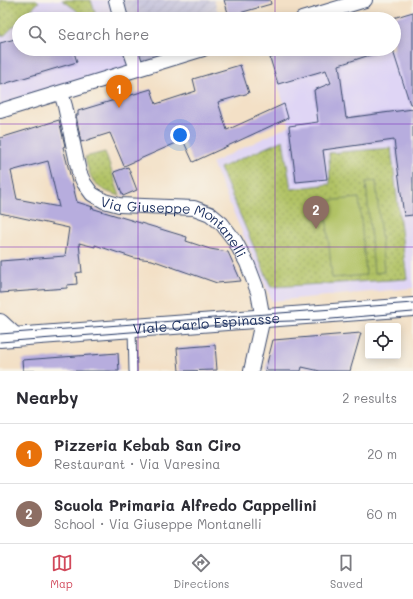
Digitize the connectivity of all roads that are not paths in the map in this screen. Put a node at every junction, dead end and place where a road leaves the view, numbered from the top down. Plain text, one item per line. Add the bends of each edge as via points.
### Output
1 (116, 0) edge
2 (365, 0) edge
3 (334, 4) edge
4 (119, 12) edge
5 (317, 12) edge
6 (132, 56) edge
7 (180, 56) edge
8 (137, 69) junction
9 (61, 92) junction
10 (0, 111) edge
11 (413, 307) edge
12 (262, 320) junction
13 (0, 323) edge
14 (132, 328) junction
15 (7, 337) edge
16 (133, 371) edge
17 (251, 371) edge

1 - 4 street
2 - 3 street
3 - 5 street
6 - 8 street
7 - 8 street
8 - 9 street
9 - 10 street
9 - 12 street, Via Giuseppe Montanelli via 79,172 92,194 119,205 194,208 210,214 236,241 247,263 258,292
11 - 12 street, Viale Carlo Espinasse
12 - 14 street, Viale Carlo Espinasse
12 - 17 street
13 - 15 street
14 - 15 street, Viale Carlo Espinasse
14 - 16 lane

